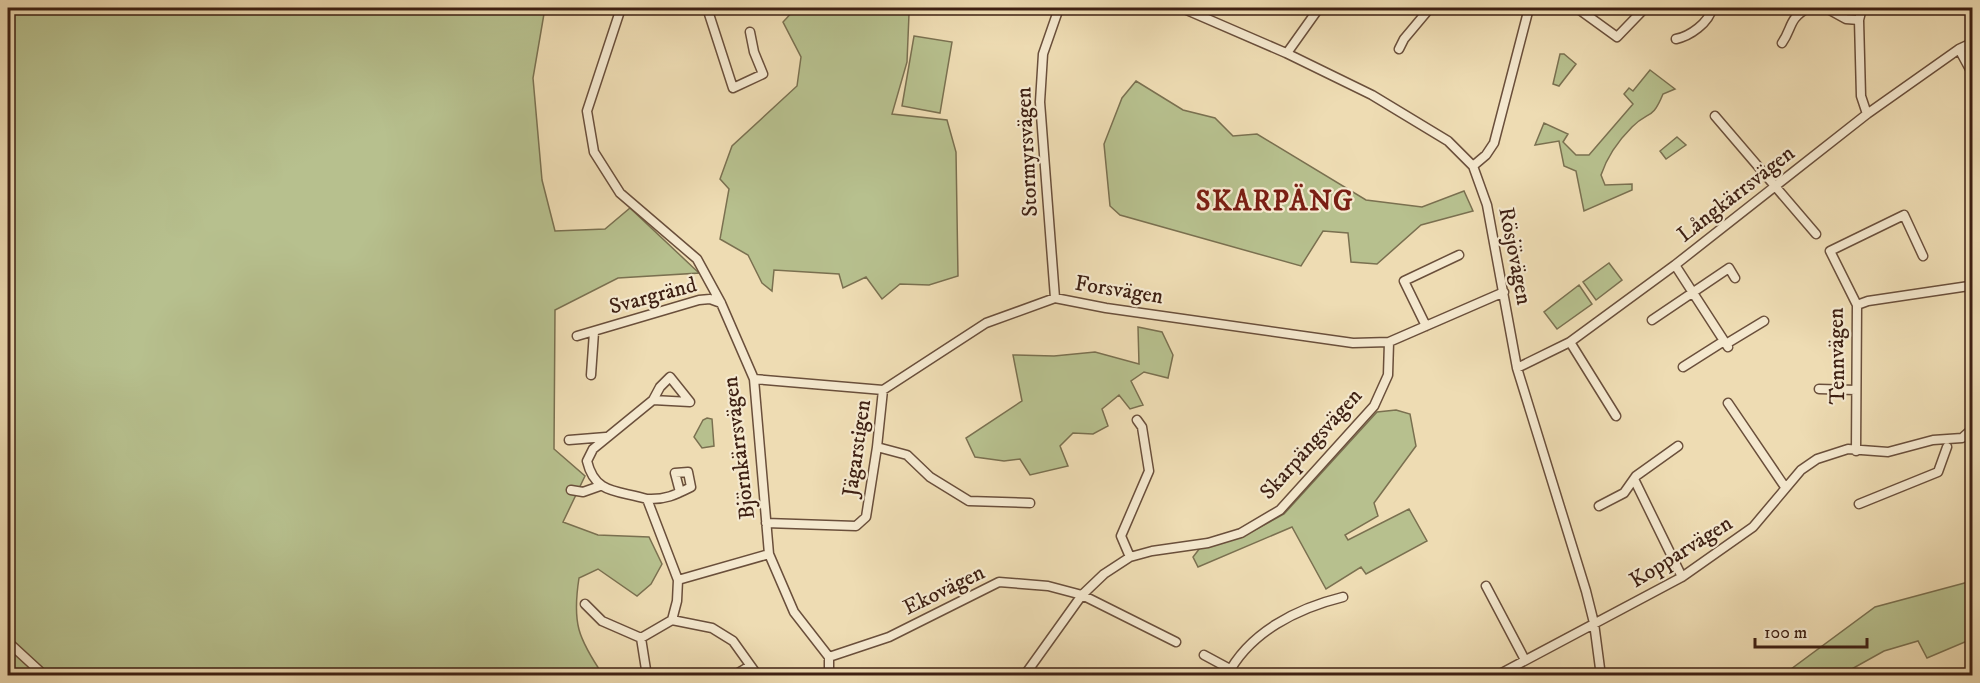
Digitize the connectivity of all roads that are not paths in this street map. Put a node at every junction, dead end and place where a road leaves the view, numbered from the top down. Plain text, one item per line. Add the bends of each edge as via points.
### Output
1 (621, 8) edge
2 (712, 8) edge
3 (1059, 8) edge
4 (1182, 8) edge
5 (1319, 8) edge
6 (1430, 8) edge
7 (1528, 8) edge
8 (1577, 8) edge
9 (1645, 8) edge
10 (1712, 8) edge
11 (1808, 8) edge
12 (1826, 8) edge
13 (1862, 8) edge
14 (1859, 20) junction
15 (750, 32) dead end
16 (1676, 39) dead end
17 (1782, 43) dead end
18 (1972, 43) edge
19 (1399, 49) dead end
20 (1959, 49) junction
21 (1287, 53) junction
22 (1972, 73) edge
23 (1867, 114) junction
24 (1715, 116) dead end
25 (1473, 166) junction
26 (1775, 186) junction
27 (1815, 234) dead end
28 (1459, 255) dead end
29 (1923, 256) dead end
30 (1675, 265) junction
31 (1735, 278) dead end
32 (1969, 286) dead end
33 (1504, 292) junction
34 (1692, 292) junction
35 (1055, 298) junction
36 (721, 303) junction
37 (1857, 305) junction
38 (1652, 320) dead end
39 (1764, 321) dead end
40 (1426, 326) junction
41 (594, 332) junction
42 (577, 336) dead end
43 (1389, 342) junction
44 (1570, 342) junction
45 (1726, 344) junction
46 (1683, 367) dead end
47 (1517, 368) junction
48 (591, 375) dead end
49 (754, 379) junction
50 (1819, 389) dead end
51 (883, 390) junction
52 (1856, 390) junction
53 (654, 400) dead end
54 (1728, 403) dead end
55 (1616, 416) dead end
56 (1137, 420) dead end
57 (1972, 429) edge
58 (606, 437) junction
59 (569, 440) dead end
60 (1678, 446) dead end
61 (877, 447) junction
62 (1947, 447) dead end
63 (1856, 451) junction
64 (1634, 479) junction
65 (600, 486) junction
66 (1785, 487) junction
67 (571, 490) dead end
68 (680, 492) dead end
69 (647, 499) junction
70 (1030, 503) dead end
71 (1859, 504) dead end
72 (1599, 506) dead end
73 (766, 523) junction
74 (769, 554) junction
75 (1130, 557) junction
76 (1682, 577) junction
77 (678, 580) junction
78 (1486, 586) dead end
79 (1082, 595) junction
80 (1343, 597) dead end
81 (585, 604) dead end
82 (672, 620) junction
83 (1594, 623) junction
84 (641, 638) junction
85 (8, 642) edge
86 (1176, 642) dead end
87 (1204, 655) dead end
88 (829, 657) junction
89 (1525, 660) junction
90 (750, 666) junction
91 (1228, 672) edge
92 (45, 675) edge
93 (647, 675) edge
94 (733, 675) edge
95 (758, 675) edge
96 (829, 675) edge
97 (1024, 675) edge
98 (1243, 675) edge
99 (1496, 675) edge
100 (1601, 675) edge

1 - 36 street, Björnkärrsvägen via 587,111 594,152 620,193 697,259
2 - 15 street via 709,14 733,88 763,74 753,52
3 - 35 street, Stormyrsvägen via 1042,54 1040,102
4 - 21 street, Rösjövägen
5 - 21 street
6 - 19 street
7 - 25 street via 1494,143
8 - 9 street via 1617,37
10 - 16 street via 1696,30
11 - 17 street via 1796,14
12 - 14 street via 1846,19
13 - 14 street
14 - 23 street via 1861,96
18 - 20 street, Långkärrsvägen
20 - 22 street
20 - 23 street, Långkärrsvägen
21 - 25 street, Rösjövägen via 1422,124 1448,141
23 - 26 street, Långkärrsvägen
24 - 26 street
25 - 33 street, Rösjövägen via 1487,205
26 - 27 street
26 - 30 street, Långkärrsvägen
28 - 40 street via 1404,281
29 - 37 street, Tennvägen via 1904,215 1830,251
30 - 34 street
30 - 44 street, Långkärrsvägen
31 - 34 street via 1729,268
32 - 37 street
33 - 40 street, Forsvägen
33 - 47 street, Rösjövägen
34 - 38 street
34 - 45 street
35 - 43 street, Forsvägen via 1353,343
35 - 51 street, Forsvägen via 986,323
36 - 41 street, Svargränd via 710,299 688,303
36 - 49 street, Björnkärrsvägen
37 - 52 street, Tennvägen
39 - 45 street
40 - 43 street, Forsvägen
41 - 42 street, Svargränd
41 - 48 street, Svargränd
43 - 75 street, Skarpängsvägen via 1388,375 1374,406 1280,510 1249,529 1219,540
44 - 47 street, Långkärrsvägen
44 - 55 street
45 - 46 street
47 - 83 street, Rösjövägen
49 - 51 street
49 - 73 street, Björnkärrsvägen
50 - 52 street
51 - 61 street, Jägarstigen
52 - 63 street, Tennvägen
53 - 58 street
54 - 66 street
56 - 75 street via 1142,427 1149,471 1121,536
57 - 63 street, Kopparvägen via 1962,438 1933,440 1888,452
58 - 59 street
58 - 65 street via 587,461 591,478
60 - 64 street
61 - 70 street via 907,455 930,477 969,501
61 - 73 street, Jägarstigen via 866,517 856,526
62 - 71 street via 1938,472
63 - 66 street, Kopparvägen via 1840,450 1817,459
64 - 72 street via 1624,493
64 - 76 street
65 - 67 street via 583,492
65 - 69 street
66 - 76 street, Kopparvägen via 1753,527
68 - 69 street via 666,500
69 - 77 street
73 - 74 street, Björnkärrsvägen
74 - 77 street
74 - 88 street, Björnkärrsvägen via 794,612
75 - 79 street, Skarpängsvägen
76 - 83 street, Kopparvägen
77 - 82 street
78 - 89 street
79 - 86 street, Ekovägen
79 - 88 street, Ekovägen via 1048,586 999,582 889,637
79 - 97 street, Skarpängsvägen
80 - 91 street via 1318,603 1272,627 1249,645
81 - 84 street via 602,621
82 - 84 street
82 - 90 street via 712,628 733,641
83 - 89 street, Kopparvägen
83 - 100 street, Rösjövägen
84 - 93 street
85 - 92 street
87 - 91 street
88 - 96 street
89 - 99 street, Kopparvägen
90 - 94 street
90 - 95 street
91 - 98 street

